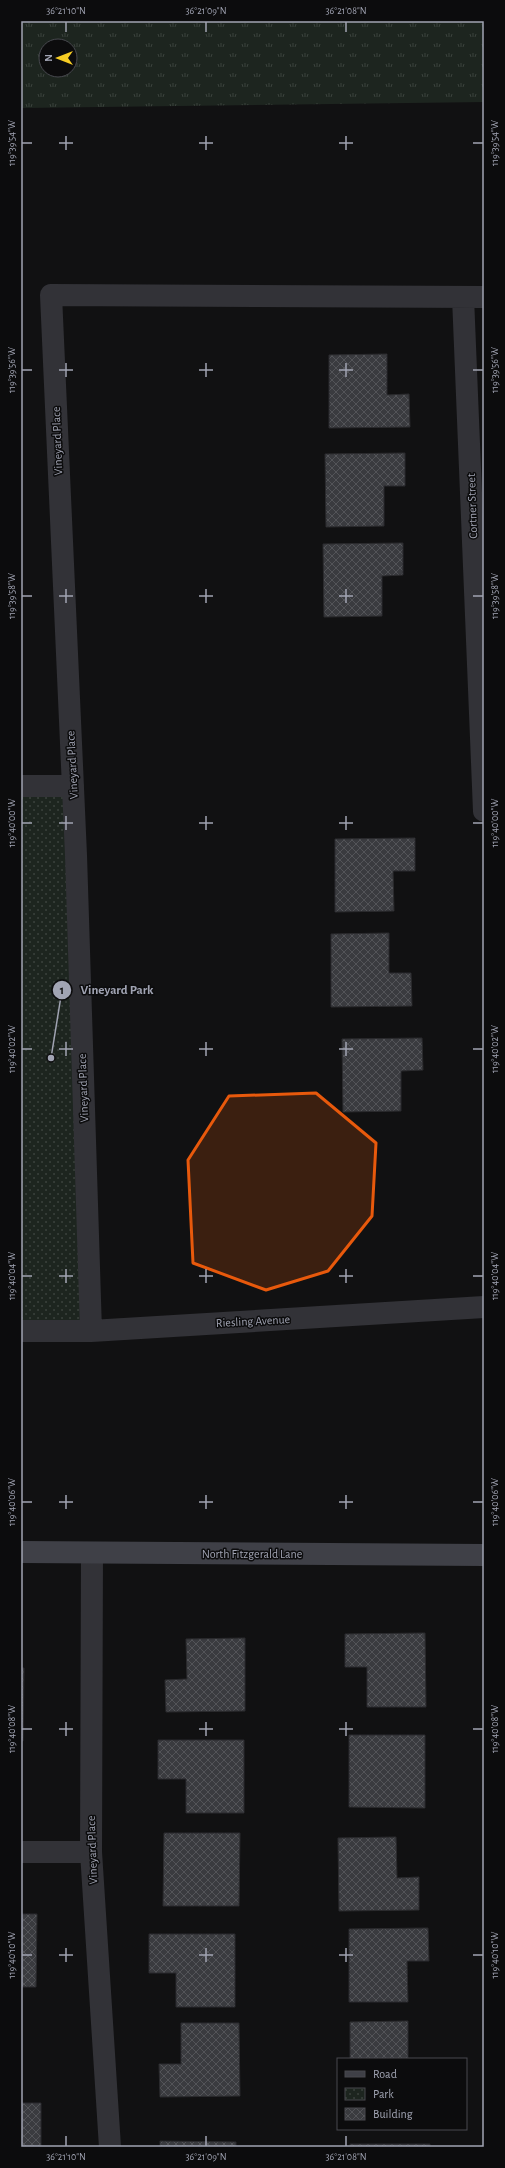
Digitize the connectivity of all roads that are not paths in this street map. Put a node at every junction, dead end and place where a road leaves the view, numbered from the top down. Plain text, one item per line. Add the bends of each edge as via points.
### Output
1 (474, 297) edge
2 (21, 786) edge
3 (73, 786) junction
4 (484, 811) edge
5 (484, 1307) edge
6 (21, 1331) edge
7 (91, 1331) junction
8 (21, 1552) edge
9 (92, 1553) junction
10 (484, 1555) edge
11 (21, 1852) edge
12 (91, 1852) junction
13 (110, 2147) edge

1 - 3 street, Vineyard Place via 51,295
1 - 4 street, Cortner Street
2 - 3 street
3 - 7 street, Vineyard Place
5 - 7 street, Riesling Avenue
6 - 7 street, Riesling Avenue
8 - 9 street, North Fitzgerald Lane
9 - 10 street, North Fitzgerald Lane
9 - 12 street, Vineyard Place
11 - 12 street
12 - 13 street, Vineyard Place

